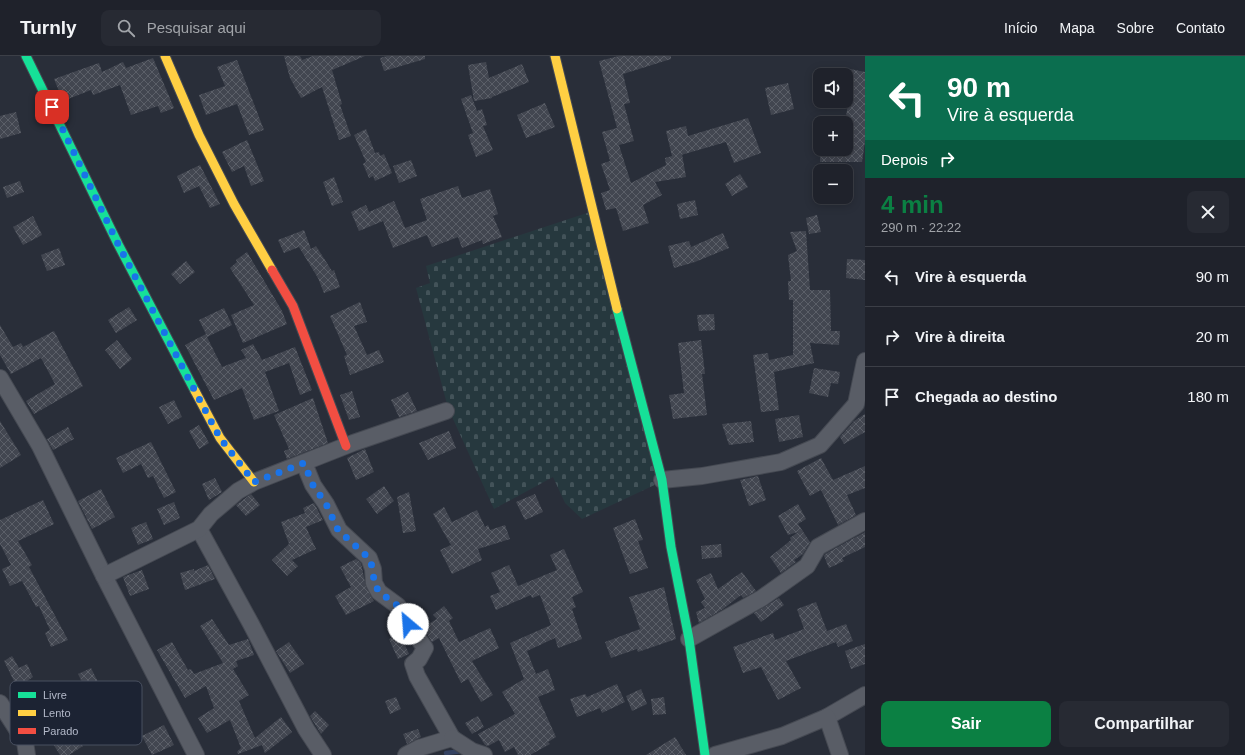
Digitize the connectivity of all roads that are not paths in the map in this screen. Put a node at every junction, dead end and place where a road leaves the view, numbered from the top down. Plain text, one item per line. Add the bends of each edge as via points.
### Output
1 (26, 56) edge
2 (165, 56) edge
3 (555, 56) edge
4 (865, 361) edge
5 (0, 378) edge
6 (860, 401) edge
7 (446, 411) dead end
8 (346, 446) junction
9 (304, 463) junction
10 (662, 480) junction
11 (254, 482) junction
12 (865, 521) edge
13 (199, 529) junction
14 (104, 576) junction
15 (689, 639) junction
16 (865, 695) edge
17 (0, 703) edge
18 (827, 718) junction
19 (10, 719) edge
20 (452, 738) junction
21 (25, 745) edge
22 (27, 755) edge
23 (196, 755) edge
24 (322, 755) edge
25 (406, 755) edge
26 (484, 755) edge
27 (705, 755) edge
28 (715, 755) edge
29 (840, 755) edge

1 - 11 street via 118,244 197,396 220,438
2 - 8 street via 202,142 234,204 293,306
3 - 10 street via 617,310
4 - 6 street
5 - 14 street via 40,446
6 - 10 street via 820,445 781,462 702,476
7 - 8 street
8 - 9 street
9 - 11 street
9 - 20 street via 338,530 369,558 374,583 379,592 398,606 425,648 413,664 417,676
10 - 15 street via 671,547
11 - 13 street via 238,491 211,514
12 - 15 street via 818,547 807,566 762,598
13 - 14 street
13 - 24 street
14 - 23 street
15 - 27 street
16 - 18 street
17 - 19 street
18 - 28 street via 782,736
18 - 29 street
20 - 25 street via 419,748
20 - 26 street via 472,751
21 - 22 street

